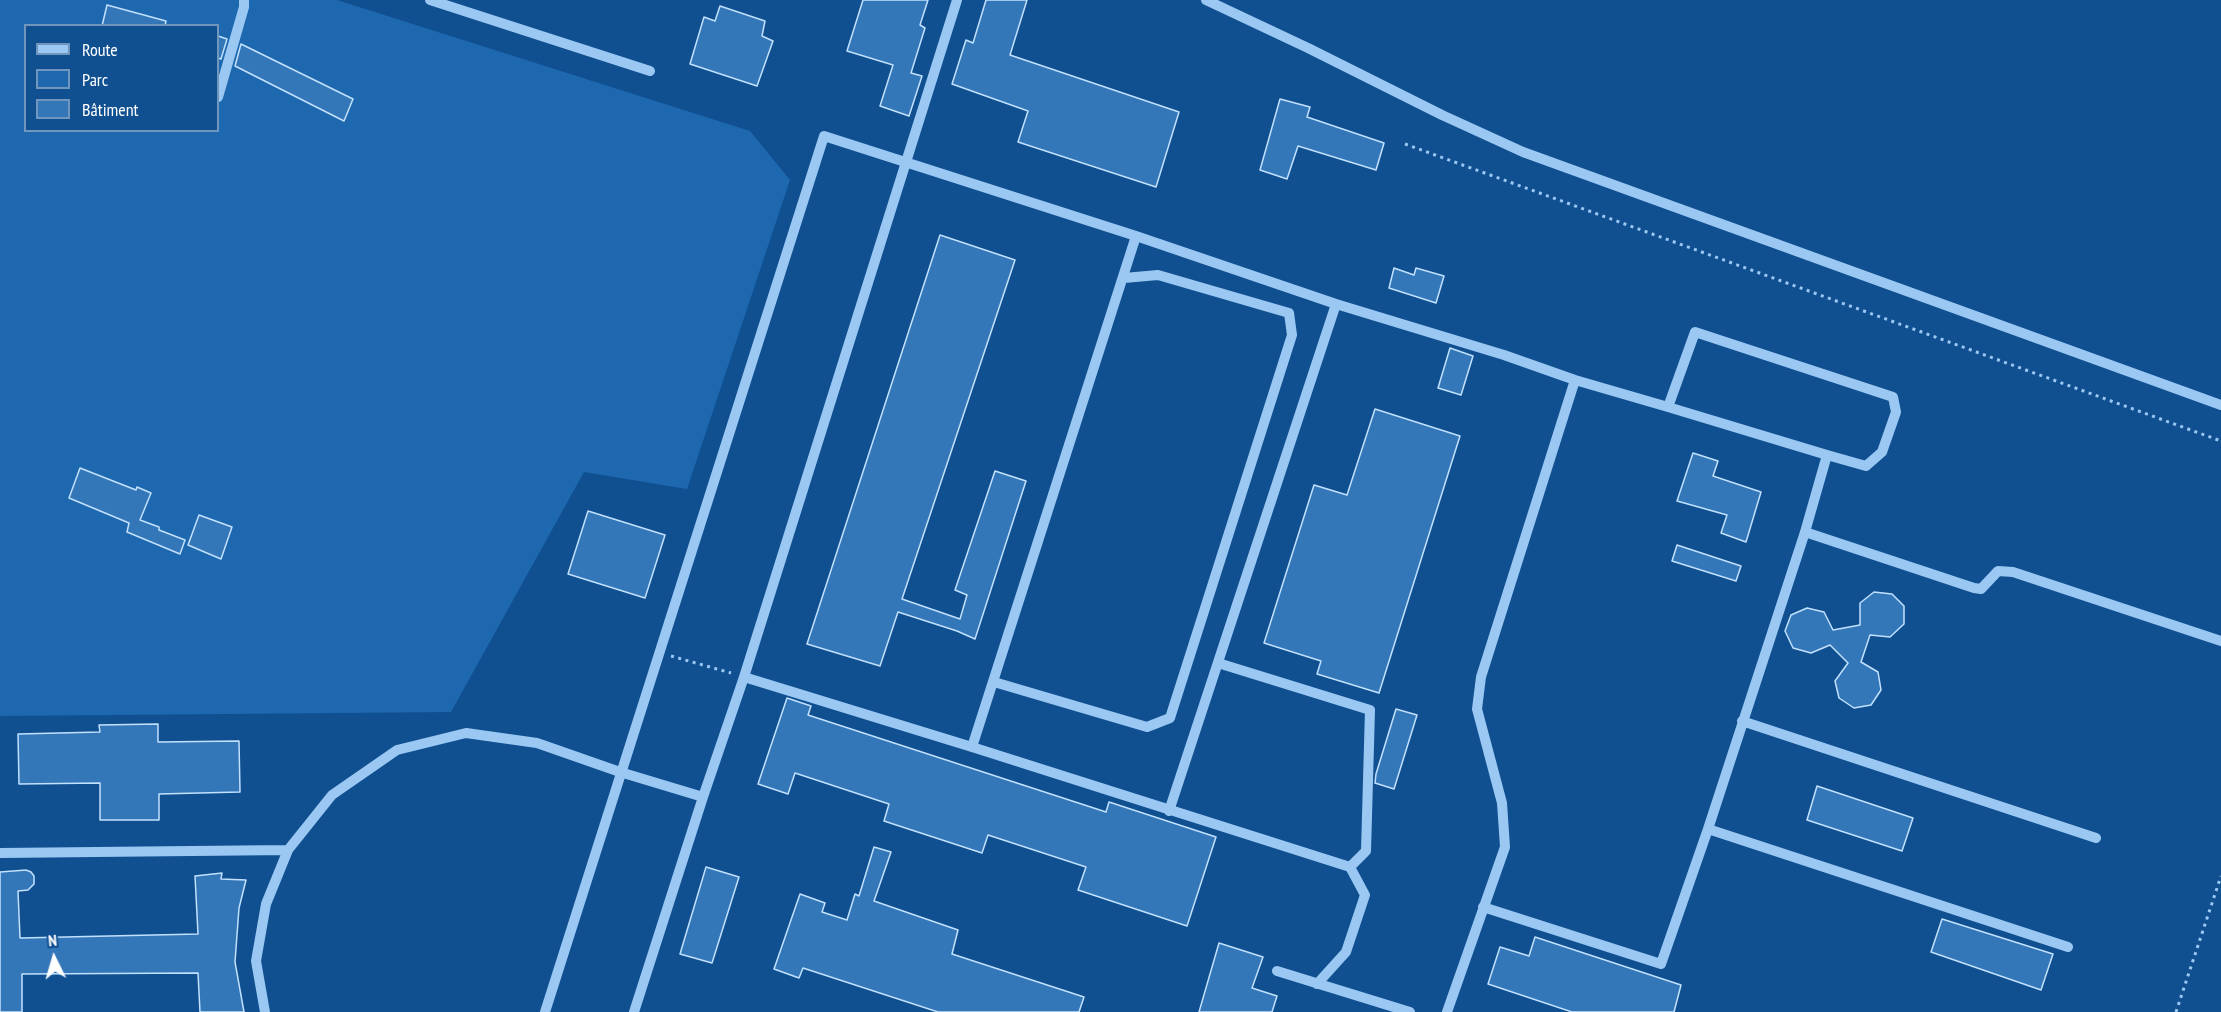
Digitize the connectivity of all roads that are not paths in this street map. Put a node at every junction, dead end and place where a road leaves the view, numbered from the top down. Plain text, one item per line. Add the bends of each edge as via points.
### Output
1 (244, 0) edge
2 (430, 0) edge
3 (957, 0) edge
4 (1206, 0) edge
5 (466, 6) edge
6 (650, 71) dead end
7 (219, 94) edge
8 (904, 163) junction
9 (1136, 236) junction
10 (1124, 278) junction
11 (1336, 304) junction
12 (1575, 380) junction
13 (2221, 405) edge
14 (1668, 408) junction
15 (1827, 455) junction
16 (1805, 532) junction
17 (2221, 641) edge
18 (1218, 663) junction
19 (744, 677) junction
20 (994, 682) junction
21 (1742, 721) junction
22 (972, 747) junction
23 (620, 772) junction
24 (703, 797) junction
25 (1168, 811) junction
26 (1708, 828) junction
27 (2096, 838) dead end
28 (288, 850) junction
29 (0, 853) edge
30 (1350, 867) junction
31 (1483, 907) junction
32 (2068, 947) dead end
33 (1277, 971) dead end
34 (1317, 984) junction
35 (266, 1012) edge
36 (545, 1012) edge
37 (634, 1012) edge
38 (1410, 1012) edge
39 (1447, 1012) edge

1 - 7 street
2 - 5 street
3 - 8 street
4 - 13 street via 1523,152
5 - 6 street
8 - 9 street
8 - 19 street
8 - 23 street via 824,136
9 - 10 street
9 - 11 street
10 - 20 street
10 - 20 street via 1158,274 1288,313 1292,335 1170,718 1147,727
11 - 12 street
11 - 18 street
12 - 14 street
12 - 31 street via 1481,676 1477,709 1502,803 1505,847
14 - 15 street
14 - 15 street via 1695,332 1893,397 1896,412 1882,452 1866,466
15 - 16 street
16 - 17 street via 1982,590 1998,571 2013,572
16 - 21 street
18 - 25 street
18 - 30 street via 1370,710 1366,851
19 - 22 street
19 - 24 street
20 - 22 street
21 - 26 street
21 - 27 street
22 - 25 street
23 - 24 street
23 - 28 street via 537,743 466,733 397,750 332,795
23 - 36 street
24 - 37 street
25 - 30 street
26 - 31 street via 1661,964
26 - 32 street
28 - 29 street
28 - 35 street via 266,904 256,961
30 - 34 street via 1365,895 1346,952
31 - 39 street
33 - 34 street
34 - 38 street

